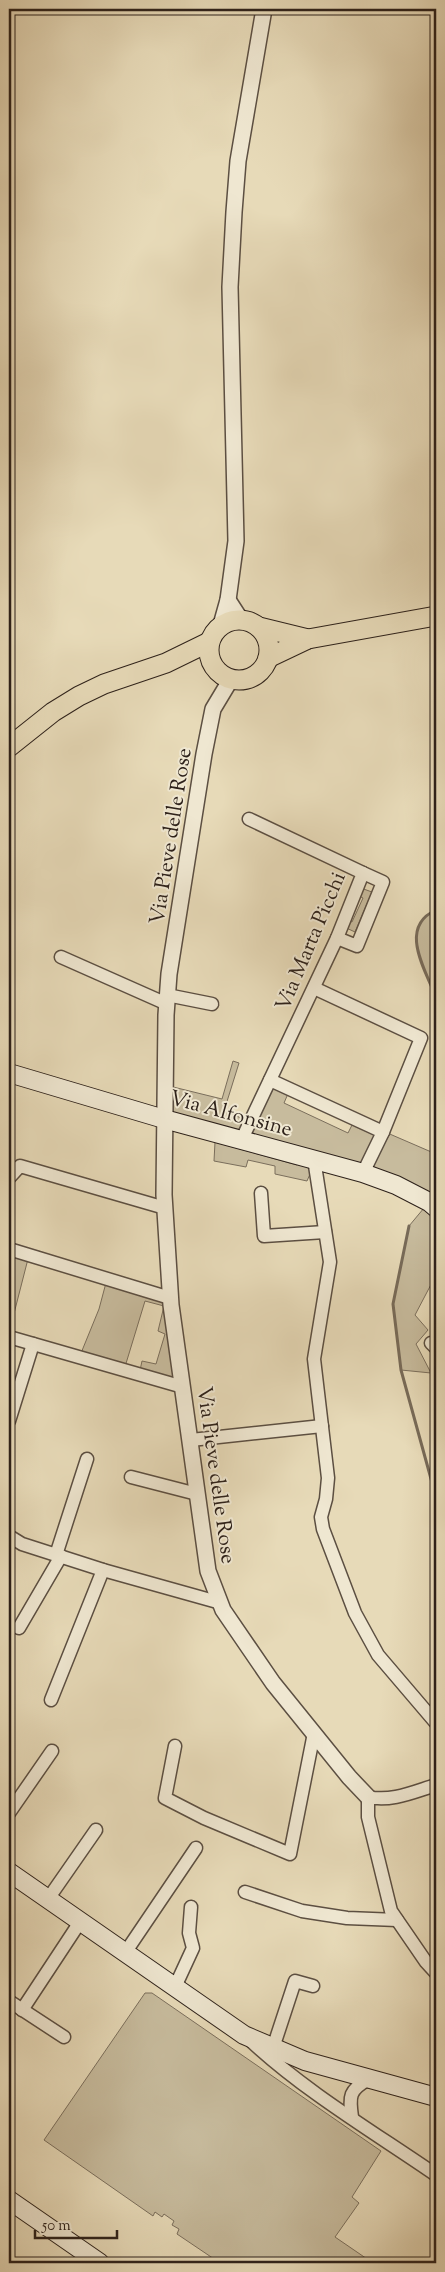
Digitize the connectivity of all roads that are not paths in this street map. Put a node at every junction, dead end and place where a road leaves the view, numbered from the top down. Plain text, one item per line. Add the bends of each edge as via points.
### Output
1 (264, 9) edge
2 (228, 600) junction
3 (436, 616) edge
4 (240, 620) junction
5 (221, 625) junction
6 (259, 627) junction
7 (308, 639) junction
8 (209, 642) junction
9 (268, 658) junction
10 (166, 664) junction
11 (220, 672) junction
12 (9, 747) edge
13 (249, 819) dead end
14 (363, 873) junction
15 (337, 938) junction
16 (62, 957) dead end
17 (314, 988) junction
18 (167, 1000) junction
19 (212, 1004) dead end
20 (9, 1073) edge
21 (270, 1080) junction
22 (164, 1119) junction
23 (383, 1132) junction
24 (242, 1139) junction
25 (314, 1159) junction
26 (363, 1173) junction
27 (9, 1178) edge
28 (261, 1193) dead end
29 (165, 1208) junction
30 (436, 1208) edge
31 (325, 1232) junction
32 (9, 1249) edge
33 (170, 1298) junction
34 (9, 1337) edge
35 (33, 1344) junction
36 (183, 1387) junction
37 (9, 1421) edge
38 (322, 1426) junction
39 (191, 1440) junction
40 (87, 1458) dead end
41 (131, 1477) dead end
42 (197, 1494) junction
43 (9, 1536) edge
44 (59, 1556) junction
45 (103, 1570) junction
46 (221, 1603) junction
47 (19, 1628) dead end
48 (51, 1700) dead end
49 (436, 1723) edge
50 (314, 1733) junction
51 (175, 1746) dead end
52 (52, 1751) dead end
53 (436, 1785) edge
54 (368, 1797) junction
55 (9, 1813) edge
56 (96, 1830) dead end
57 (196, 1848) dead end
58 (9, 1872) edge
59 (245, 1892) dead end
60 (48, 1899) junction
61 (191, 1907) dead end
62 (397, 1920) junction
63 (80, 1922) junction
64 (125, 1953) junction
65 (436, 1973) edge
66 (313, 1986) dead end
67 (175, 1987) junction
68 (9, 2001) edge
69 (22, 2010) junction
70 (244, 2035) junction
71 (64, 2037) dead end
72 (273, 2048) junction
73 (368, 2079) junction
74 (436, 2097) edge
75 (352, 2117) junction
76 (436, 2175) edge
77 (9, 2200) edge
78 (100, 2263) edge

1 - 2 street via 238,161 234,212 230,287 236,541
2 - 4 street
2 - 5 street
3 - 7 main road
4 - 5 main road
4 - 6 main road
5 - 8 main road
6 - 7 main road
6 - 9 main road via 268,644
7 - 9 main road
8 - 10 main road
8 - 11 main road via 208,651
9 - 11 main road via 251,678
10 - 11 main road
10 - 12 main road via 104,684 79,696
11 - 18 street, Via Pieve delle Rose via 204,754
13 - 14 street, Via Marta Picchi
14 - 15 street, Via Marta Picchi
14 - 15 street via 383,882 357,946
15 - 17 street, Via Marta Picchi
16 - 18 street
17 - 21 street, Via Marta Picchi
17 - 23 street via 421,1038
18 - 19 street
18 - 22 street, Via Pieve delle Rose
20 - 22 main road, Via Alfonsine
21 - 23 street
21 - 24 street, Via Marta Picchi
22 - 24 main road, Via Alfonsine
22 - 29 street, Via Pieve delle Rose
23 - 26 street
24 - 25 main road, Via Alfonsine
25 - 26 main road, Via Alfonsine
25 - 31 street
26 - 30 main road, Via Alfonsine via 396,1185
27 - 29 street via 20,1166
28 - 31 street via 264,1236
29 - 33 street, Via Pieve delle Rose
31 - 38 street via 330,1262 314,1359
32 - 33 street
33 - 36 street, Via Pieve delle Rose
34 - 35 street
35 - 36 street
35 - 37 street
36 - 39 street, Via Pieve delle Rose
38 - 39 street
38 - 49 street via 328,1478 321,1517 355,1613 378,1655
39 - 42 street, Via Pieve delle Rose
40 - 44 street
41 - 42 street
42 - 46 street, Via Pieve delle Rose via 208,1570
43 - 44 street via 22,1544
44 - 45 street
44 - 47 street
45 - 46 street
45 - 48 street
46 - 50 street, Via Pieve delle Rose via 273,1683
50 - 51 street via 290,1854 212,1822 165,1798
50 - 54 street, Via Pieve delle Rose
52 - 55 street
53 - 54 street via 394,1798
54 - 62 street via 368,1817 391,1911
56 - 60 street
57 - 64 street
58 - 60 main road
59 - 62 street via 302,1911 347,1918
60 - 63 main road
61 - 67 street via 189,1933 193,1948
62 - 65 street
63 - 64 main road
63 - 69 street
64 - 67 main road
66 - 72 street via 295,1981
67 - 70 main road
68 - 69 street
69 - 71 street
70 - 72 main road
70 - 75 street via 266,2055
72 - 73 main road
73 - 74 main road
73 - 75 street via 351,2095
75 - 76 street
77 - 78 main road

